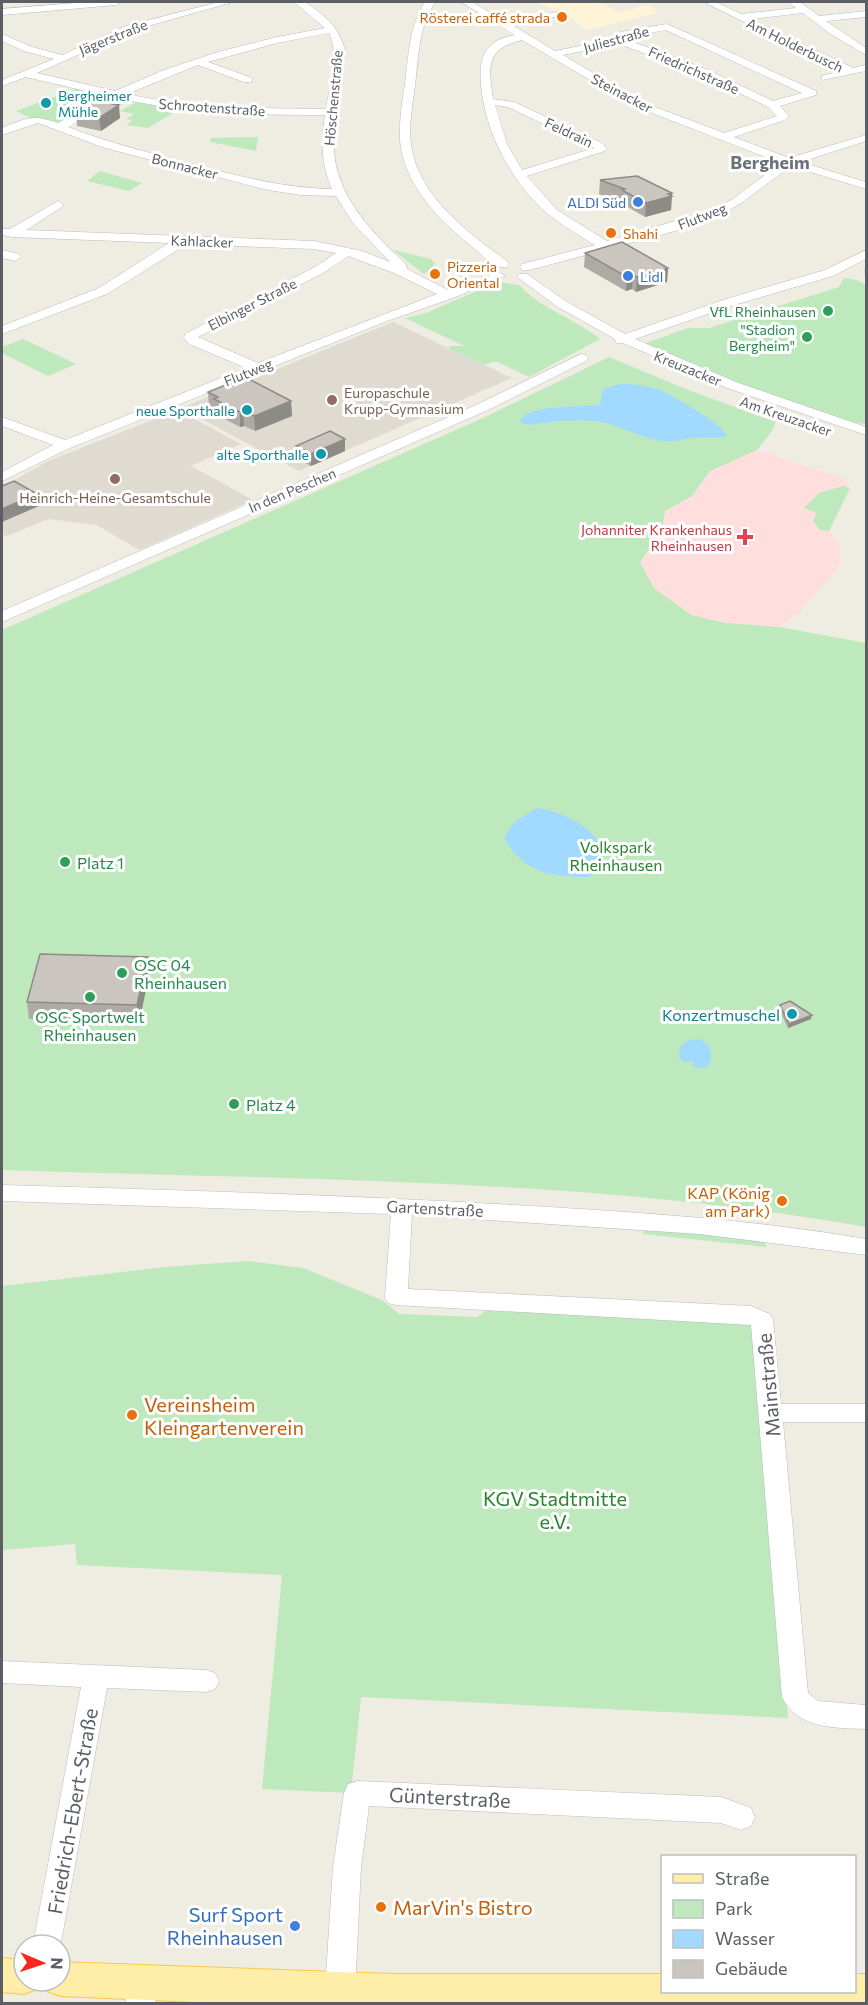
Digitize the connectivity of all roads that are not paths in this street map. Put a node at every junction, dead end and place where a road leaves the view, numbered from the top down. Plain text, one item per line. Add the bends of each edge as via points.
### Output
1 (116, 2) edge
2 (228, 2) edge
3 (299, 2) edge
4 (430, 2) edge
5 (466, 2) edge
6 (709, 2) edge
7 (794, 2) edge
8 (805, 10) junction
9 (2, 12) edge
10 (559, 13) dead end
11 (867, 14) edge
12 (739, 17) junction
13 (818, 20) junction
14 (504, 25) junction
15 (332, 30) junction
16 (523, 36) junction
17 (2, 37) edge
18 (615, 39) junction
19 (867, 52) edge
20 (554, 54) junction
21 (63, 58) junction
22 (739, 61) junction
23 (198, 62) junction
24 (867, 68) edge
25 (702, 70) junction
26 (850, 71) junction
27 (26, 74) junction
28 (826, 78) dead end
29 (248, 80) dead end
30 (2, 83) edge
31 (114, 96) junction
32 (487, 101) junction
33 (772, 105) junction
34 (329, 112) junction
35 (60, 127) junction
36 (2, 132) edge
37 (723, 137) junction
38 (867, 138) edge
39 (789, 162) junction
40 (519, 175) junction
41 (867, 186) edge
42 (340, 193) junction
43 (58, 205) dead end
44 (7, 232) edge
45 (178, 240) junction
46 (603, 244) junction
47 (379, 246) junction
48 (352, 253) junction
49 (2, 254) edge
50 (867, 254) edge
51 (15, 257) dead end
52 (398, 270) junction
53 (501, 270) junction
54 (525, 272) junction
55 (449, 295) junction
56 (2, 330) edge
57 (621, 340) junction
58 (606, 346) dead end
59 (581, 358) dead end
60 (258, 368) junction
61 (2, 422) edge
62 (867, 431) edge
63 (867, 444) edge
64 (65, 445) junction
65 (2, 477) edge
66 (2, 617) edge
67 (2, 1192) edge
68 (402, 1206) junction
69 (867, 1247) edge
70 (770, 1413) junction
71 (867, 1413) edge
72 (2, 1672) edge
73 (96, 1676) junction
74 (206, 1681) dead end
75 (867, 1717) edge
76 (741, 1817) dead end
77 (49, 1933) edge
78 (72, 1981) edge
79 (340, 1991) junction
80 (141, 1993) edge
81 (788, 1993) edge
82 (393, 1998) edge

1 - 9 street
2 - 21 street, Jägerstraße via 130,28
3 - 15 street, Höschenstraße
4 - 53 street via 419,22 413,55 406,145 417,179 437,207
5 - 14 street, Steinacker
6 - 12 street, Am Holderbusch
7 - 8 street
8 - 12 street
8 - 13 street
10 - 14 street
11 - 13 street
12 - 26 street, Am Holderbusch
13 - 19 street
14 - 16 street, Steinacker
15 - 23 street
15 - 34 street, Höschenstraße via 340,48
16 - 20 street, Steinacker
16 - 32 street via 492,49 486,71
17 - 21 street
18 - 20 street, Juliestraße
18 - 22 street, Juliestraße via 667,27
18 - 25 street, Friedrichstraße
20 - 37 street, Steinacker via 638,105
21 - 27 street, Jägerstraße
22 - 25 street
22 - 33 street via 812,93
23 - 29 street
23 - 31 street
24 - 26 street
25 - 33 street, Friedrichstraße
26 - 28 street
27 - 30 street, Jägerstraße
27 - 31 street, Schrootenstraße
31 - 34 street, Schrootenstraße via 208,110
31 - 35 street
32 - 40 street via 493,124
32 - 40 street, Feldrain via 510,104 602,149
33 - 37 street via 784,116
34 - 42 street, Höschenstraße via 328,161
35 - 36 street, Bonnacker via 34,120
35 - 42 street, Bonnacker via 109,146 268,187
37 - 39 street, Steinacker
38 - 39 street, Flutweg
39 - 41 street, Steinacker
39 - 46 street, Flutweg via 713,214
40 - 46 street via 540,201
42 - 47 street, Höschenstraße
43 - 44 street
44 - 45 street, Kahlacker
45 - 48 street, Kahlacker via 314,245
45 - 56 street via 103,291
46 - 54 street, Flutweg
47 - 48 street
47 - 52 street, Kahlacker via 403,268
48 - 52 street, Kahlacker
48 - 60 street, Elbinger Straße via 192,334 194,341
49 - 51 street
50 - 57 street via 829,273
52 - 55 street, Kahlacker
53 - 54 street via 510,278
53 - 55 street, Flutweg
54 - 57 street, Kreuzacker via 569,310
55 - 60 street, Flutweg
57 - 62 street, Kreuzacker via 699,374
58 - 63 street, Am Kreuzacker via 705,387
59 - 66 street, In den Peschen via 481,408
60 - 64 street, Flutweg
61 - 64 street
64 - 65 street, Flutweg
67 - 68 street, Gartenstraße
68 - 69 street, Gartenstraße via 639,1221
68 - 70 street, Mainstraße via 396,1297 758,1317 764,1326
70 - 71 street
70 - 75 street, Mainstraße via 795,1696 811,1713
72 - 73 street
73 - 74 street
73 - 77 street, Friedrich-Ebert-Straße
76 - 79 street, Günterstraße via 721,1810 358,1792 349,1831
78 - 80 main road
79 - 80 main road
79 - 82 main road
81 - 82 main road

